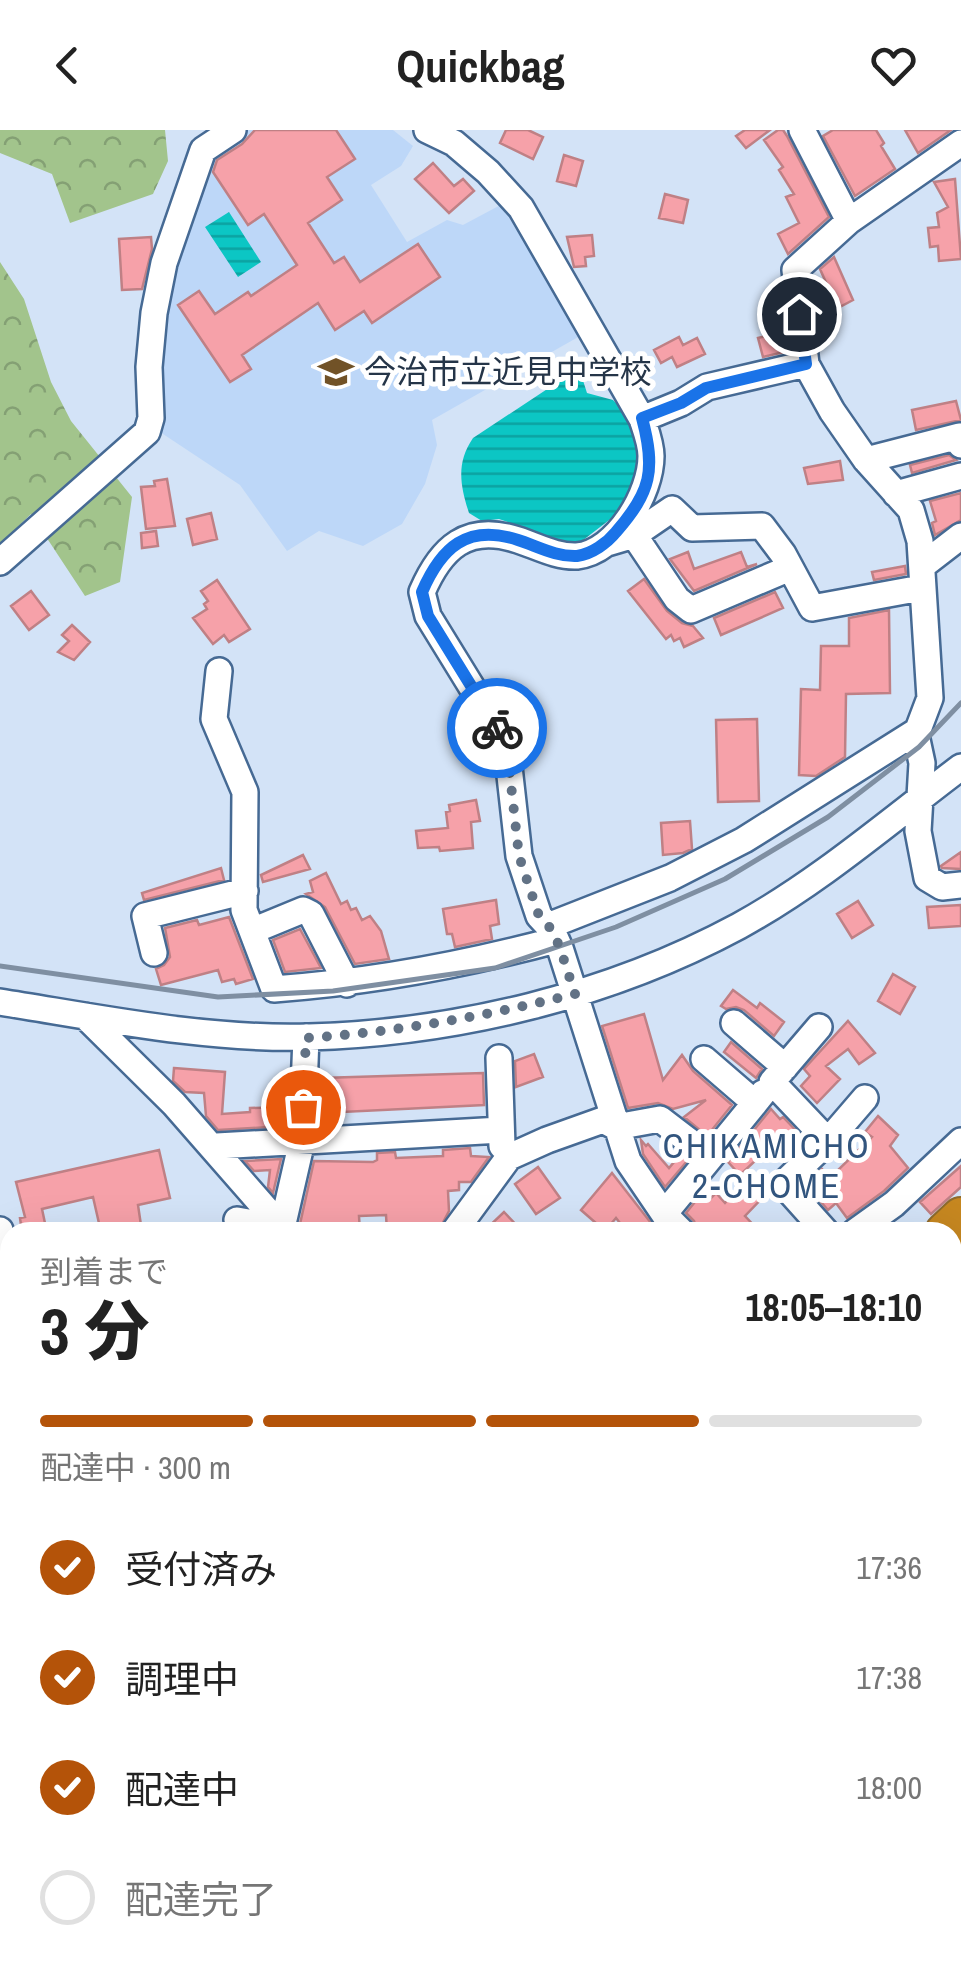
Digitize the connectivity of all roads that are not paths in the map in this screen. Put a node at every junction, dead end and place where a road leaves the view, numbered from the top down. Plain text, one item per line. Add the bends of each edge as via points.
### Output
1 (233, 130) edge
2 (427, 130) edge
3 (802, 130) edge
4 (961, 143) edge
5 (848, 221) junction
6 (806, 364) junction
7 (642, 418) junction
8 (961, 445) edge
9 (866, 460) junction
10 (961, 476) edge
11 (896, 494) junction
12 (634, 536) junction
13 (961, 536) edge
14 (607, 543) junction
15 (0, 562) edge
16 (790, 568) junction
17 (922, 577) junction
18 (219, 671) dead end
19 (918, 730) junction
20 (961, 767) edge
21 (919, 798) junction
22 (961, 885) edge
23 (244, 892) junction
24 (252, 931) junction
25 (552, 933) junction
26 (154, 953) dead end
27 (347, 984) junction
28 (575, 994) junction
29 (0, 1002) edge
30 (86, 1016) junction
31 (734, 1022) dead end
32 (819, 1027) dead end
33 (306, 1038) junction
34 (499, 1058) dead end
35 (704, 1059) dead end
36 (779, 1075) junction
37 (865, 1098) dead end
38 (754, 1103) junction
39 (616, 1127) junction
40 (502, 1130) junction
41 (302, 1141) junction
42 (828, 1141) junction
43 (961, 1141) edge
44 (694, 1145) dead end
45 (217, 1146) dead end
46 (503, 1166) junction
47 (237, 1220) dead end
48 (246, 1222) edge
49 (277, 1222) edge
50 (286, 1222) edge
51 (461, 1222) edge
52 (672, 1222) edge
53 (674, 1222) edge
54 (817, 1222) edge
55 (869, 1222) edge

1 - 15 street via 204,150 164,263 147,432
2 - 7 street via 454,143 522,208
3 - 5 street
4 - 5 street
5 - 6 street via 795,270
6 - 7 street via 706,388
6 - 9 street
7 - 14 street via 650,477 642,501
8 - 9 street via 959,436
9 - 11 street
10 - 11 street
11 - 17 street via 910,510
12 - 14 street
12 - 16 street via 672,509 692,528 762,526
12 - 16 street via 691,610
13 - 17 street
14 - 25 street via 582,556 485,534 462,540 442,553 422,592 428,616 500,733 519,856 539,916
16 - 17 street via 812,608
17 - 19 street via 930,698
18 - 23 street via 214,719 245,792
19 - 21 street
19 - 25 street via 744,840
20 - 21 street
21 - 22 street via 926,878
21 - 28 street via 810,882 738,926
23 - 24 street
23 - 26 street via 145,916
24 - 27 street via 274,989
24 - 27 street via 303,910 311,914
25 - 27 street via 432,971
25 - 28 street
28 - 33 street via 480,1018
28 - 39 street
29 - 30 street
30 - 33 street via 214,1034
30 - 49 street
31 - 36 street
32 - 36 street
33 - 41 street
34 - 40 street
35 - 38 street
36 - 38 street
36 - 42 street
37 - 42 street
38 - 53 street
39 - 44 street via 660,1119
39 - 46 street via 603,1120 547,1140
39 - 52 street via 628,1161
40 - 41 street
40 - 46 street
41 - 45 street
41 - 50 street
42 - 54 street via 782,1184
43 - 55 street
46 - 51 street
47 - 48 street

